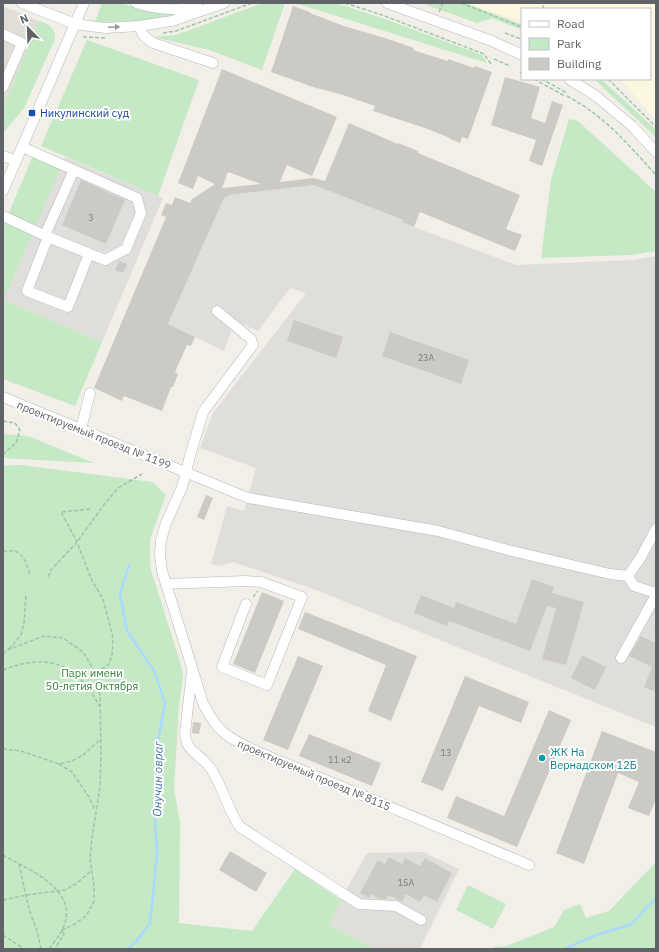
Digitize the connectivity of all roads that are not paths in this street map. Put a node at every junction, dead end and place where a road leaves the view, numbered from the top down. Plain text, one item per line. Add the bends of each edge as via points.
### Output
1 (22, 3) edge
2 (84, 3) edge
3 (136, 3) edge
4 (387, 3) edge
5 (220, 5) edge
6 (75, 24) junction
7 (139, 26) junction
8 (3, 34) edge
9 (521, 55) edge
10 (213, 63) dead end
11 (571, 80) edge
12 (3, 87) edge
13 (22, 147) junction
14 (656, 152) edge
15 (3, 156) edge
16 (16, 161) junction
17 (74, 170) junction
18 (3, 191) edge
19 (3, 216) edge
20 (46, 236) junction
21 (89, 254) junction
22 (218, 311) dead end
23 (90, 393) dead end
24 (3, 397) edge
25 (81, 430) junction
26 (185, 473) junction
27 (656, 530) edge
28 (628, 576) junction
29 (166, 584) junction
30 (656, 594) edge
31 (246, 604) road end
32 (621, 658) dead end
33 (192, 666) junction
34 (529, 865) dead end
35 (421, 920) dead end

1 - 6 street
2 - 6 street
3 - 5 street via 176,10
4 - 9 street via 492,41
5 - 7 street via 172,21
6 -> 7 street via 105,28
6 - 13 street
7 - 10 street via 142,35 153,43
8 - 12 street via 22,42
11 - 14 street via 596,96 632,126
13 - 16 street
13 - 17 street
15 - 16 street
16 - 18 street
17 - 20 street
17 - 21 street via 137,198 141,213 126,249 105,260
19 - 20 street
20 - 21 street
20 - 21 street via 26,291 68,307
22 - 26 street, проектируемый проезд № 8115 via 251,339 253,345 203,412
23 - 25 street
24 - 25 street, проектируемый проезд № 1199
25 - 26 street, проектируемый проезд № 1199
26 - 28 street, проектируемый проезд № 1199 via 248,498 438,531 508,550
26 - 29 street, проектируемый проезд № 8115 via 161,540 160,560
27 - 28 street via 642,557
28 - 30 street via 634,586
29 - 31 street via 261,582 302,597 267,685 222,667
29 - 33 street, проектируемый проезд № 8115
30 - 32 street
33 - 34 street, проектируемый проезд № 8115 via 210,717 219,729 233,740
33 - 35 street via 185,741 211,768 232,816 240,827 359,904 396,906

